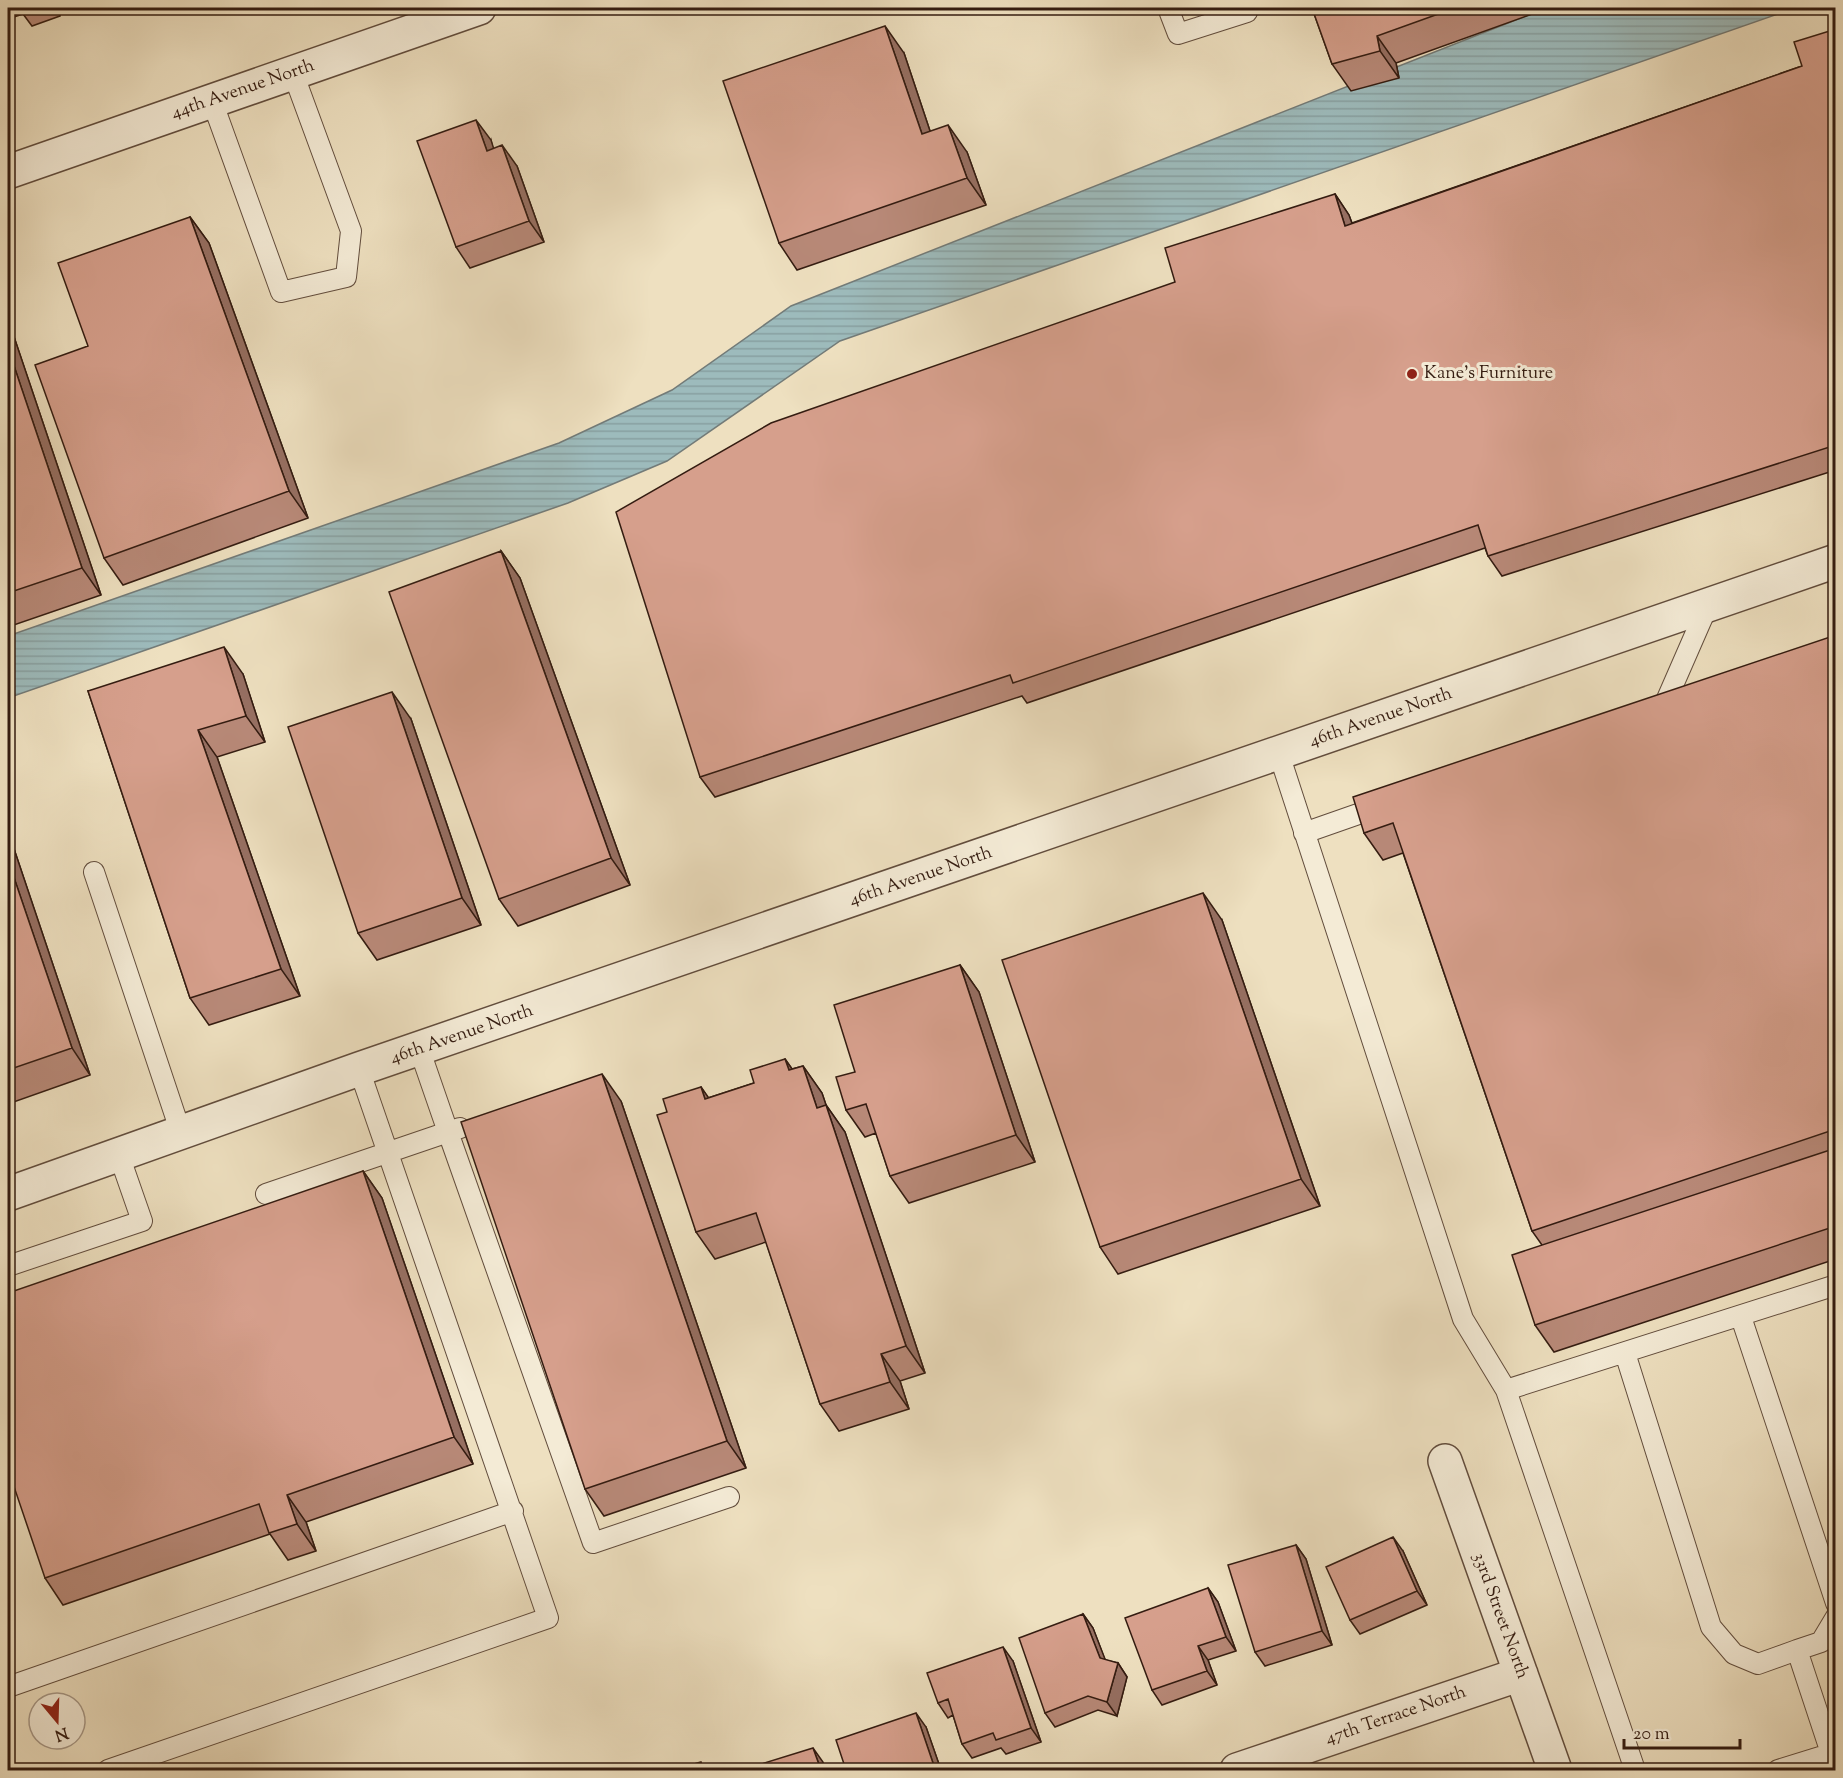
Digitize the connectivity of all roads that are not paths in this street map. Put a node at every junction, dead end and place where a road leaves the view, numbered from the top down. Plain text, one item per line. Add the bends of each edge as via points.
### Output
1 (479, 8) edge
2 (1168, 8) edge
3 (1247, 12) dead end
4 (293, 73) junction
5 (212, 101) junction
6 (8, 172) edge
7 (1836, 561) edge
8 (1708, 604) junction
9 (1641, 716) edge
10 (1279, 754) junction
11 (1405, 798) edge
12 (1304, 833) junction
13 (94, 873) dead end
14 (420, 1051) junction
15 (359, 1070) junction
16 (482, 1120) edge
17 (448, 1132) junction
18 (182, 1133) junction
19 (389, 1152) junction
20 (119, 1155) junction
21 (8, 1194) edge
22 (266, 1194) dead end
23 (8, 1266) edge
24 (1836, 1285) edge
25 (1741, 1317) junction
26 (1625, 1353) junction
27 (1506, 1390) junction
28 (1445, 1461) dead end
29 (729, 1497) dead end
30 (513, 1511) junction
31 (1836, 1603) edge
32 (1836, 1617) edge
33 (1797, 1650) junction
34 (1521, 1674) junction
35 (8, 1687) edge
36 (1833, 1752) edge
37 (108, 1770) edge
38 (1237, 1770) edge
39 (1556, 1770) edge
40 (1635, 1770) edge
41 (1778, 1770) edge

1 - 4 street, 44th Avenue North
2 - 3 lane via 1178,34
4 - 5 street, 44th Avenue North
4 - 5 lane via 351,231 346,277 282,292
5 - 6 street, 44th Avenue North
7 - 8 street, 46th Avenue North
8 - 9 lane via 1663,708
8 - 10 street, 46th Avenue North
10 - 12 lane
10 - 14 street, 46th Avenue North
11 - 12 lane
12 - 27 lane via 1462,1319
13 - 18 lane
14 - 15 street, 46th Avenue North
14 - 17 lane
15 - 18 street, 46th Avenue North
15 - 19 lane
16 - 17 lane
17 - 19 lane
17 - 29 lane via 593,1543
18 - 20 street, 46th Avenue North
19 - 22 lane
19 - 30 lane
20 - 21 street, 46th Avenue North
20 - 23 lane via 142,1221
24 - 25 lane
25 - 26 lane
25 - 31 lane
26 - 27 lane
26 - 33 lane via 1711,1626 1734,1654 1758,1664
27 - 40 lane
28 - 34 street, 33rd Street North
30 - 35 lane
30 - 37 lane via 548,1618
32 - 33 lane via 1821,1642
33 - 36 lane
34 - 38 street, 47th Terrace North
34 - 39 street, 33rd Street North
36 - 41 lane

